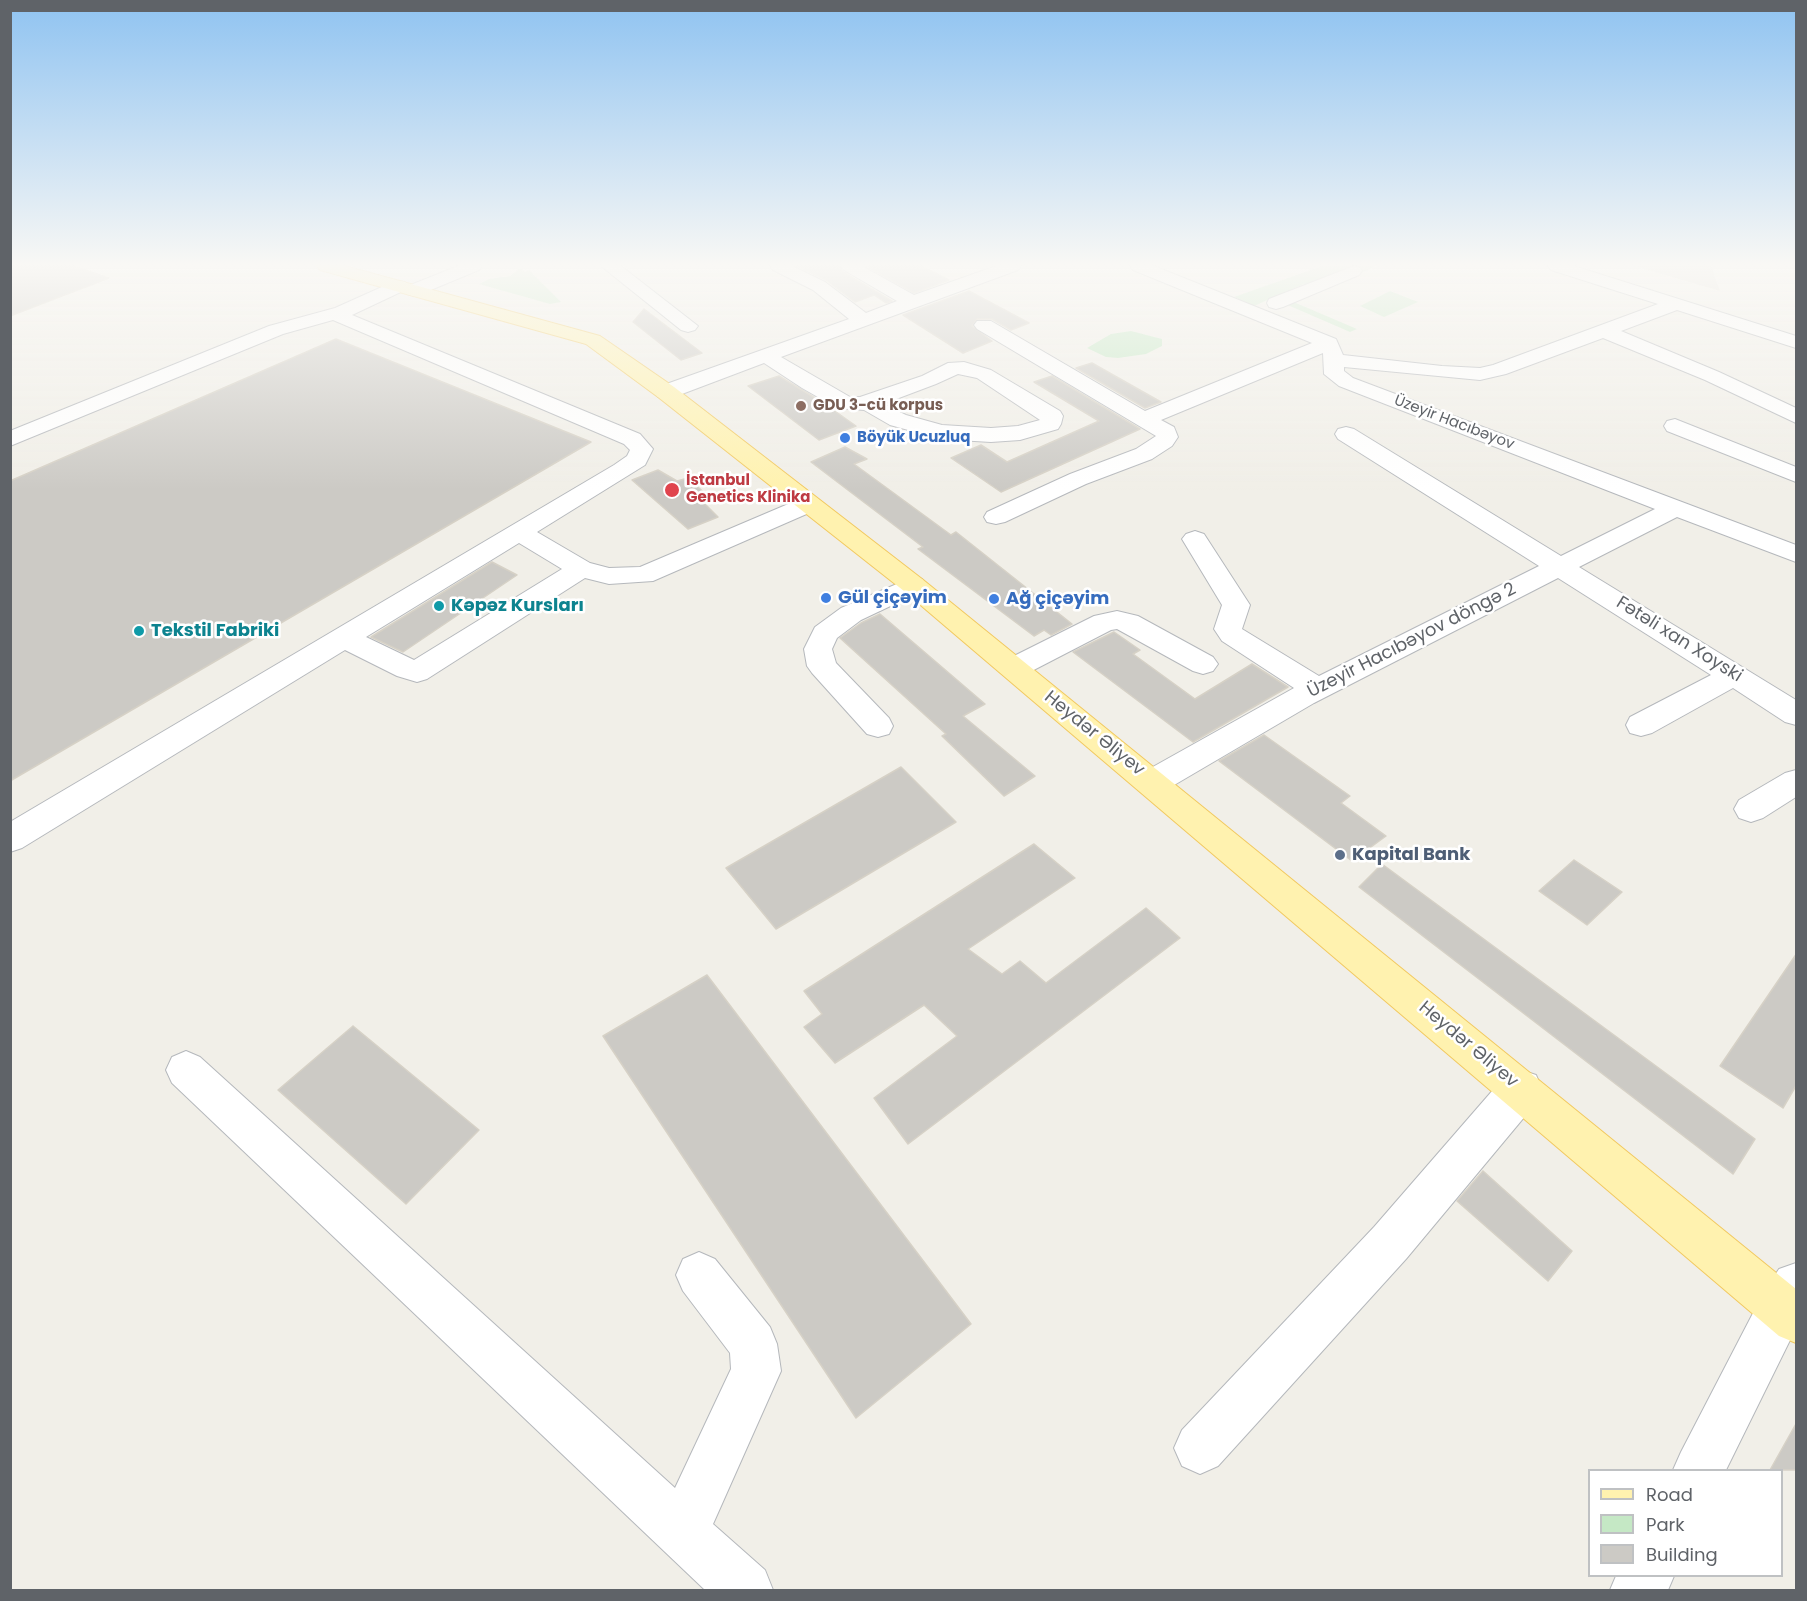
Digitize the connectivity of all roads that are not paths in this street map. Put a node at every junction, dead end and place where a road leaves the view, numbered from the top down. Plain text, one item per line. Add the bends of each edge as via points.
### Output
1 (250, 341) edge
2 (398, 341) edge
3 (594, 341) edge
4 (807, 341) edge
5 (1011, 341) edge
6 (1324, 341) edge
7 (1329, 341) edge
8 (1577, 341) edge
9 (1627, 341) edge
10 (1335, 345) junction
11 (766, 356) junction
12 (666, 392) junction
13 (867, 402) junction
14 (1797, 416) edge
15 (1144, 419) junction
16 (1675, 426) dead end
17 (1346, 434) dead end
18 (10, 439) edge
19 (1797, 475) edge
20 (809, 504) junction
21 (1676, 508) junction
22 (996, 517) dead end
23 (519, 532) junction
24 (1195, 539) dead end
25 (1797, 554) edge
26 (1561, 566) junction
27 (581, 569) junction
28 (913, 585) junction
29 (345, 638) junction
30 (1203, 664) dead end
31 (1014, 668) junction
32 (1734, 675) junction
33 (1318, 689) junction
34 (1797, 714) edge
35 (1641, 725) dead end
36 (878, 726) dead end
37 (1153, 782) junction
38 (1797, 782) edge
39 (1751, 809) dead end
40 (10, 839) edge
41 (186, 1070) dead end
42 (1521, 1089) junction
43 (699, 1275) dead end
44 (1792, 1304) edge
45 (1200, 1448) dead end
46 (1700, 1469) edge
47 (682, 1532) junction
48 (746, 1590) edge

1 - 18 street
2 - 23 street via 632,439 642,449 637,460
3 - 12 main road, Heydər Əliyev
4 - 11 street
5 - 15 street
6 - 10 street
7 - 10 street
8 - 10 street via 1480,374 1442,372
9 - 14 street
10 - 15 street
10 - 21 street, Üzeyir Hacıbəyov via 1334,375 1346,382
11 - 12 street
11 - 13 street via 845,403
12 - 20 main road, Heydər Əliyev
13 - 13 street via 955,367 984,374 1052,416 1050,424 1020,433 941,432 898,420
15 - 22 street via 1166,432 1164,441 1144,454
16 - 19 street
17 - 26 street, Fətəli xan Xoyski
20 - 27 street via 644,575 609,576
20 - 28 main road, Heydər Əliyev
21 - 25 street, Üzeyir Hacıbəyov
21 - 26 street, Üzeyir Hacıbəyov döngə 2
23 - 27 street
23 - 29 street
24 - 33 street via 1236,605 1228,629 1232,635
26 - 32 street, Fətəli xan Xoyski
26 - 33 street, Üzeyir Hacıbəyov döngə 2
27 - 29 street via 417,672
28 - 31 main road, Heydər Əliyev
28 - 36 street via 851,614 825,633 818,649 822,666
29 - 40 street
30 - 31 street via 1128,622 1116,620 1104,622
31 - 37 main road, Heydər Əliyev
32 - 34 street, Fətəli xan Xoyski
32 - 35 street
33 - 37 street, Üzeyir Hacıbəyov döngə 2
37 - 42 main road, Heydər Əliyev
38 - 39 street
41 - 47 street
42 - 44 main road, Heydər Əliyev
42 - 45 street via 1390,1243
43 - 47 street via 753,1344 756,1371
44 - 46 street
47 - 48 street

